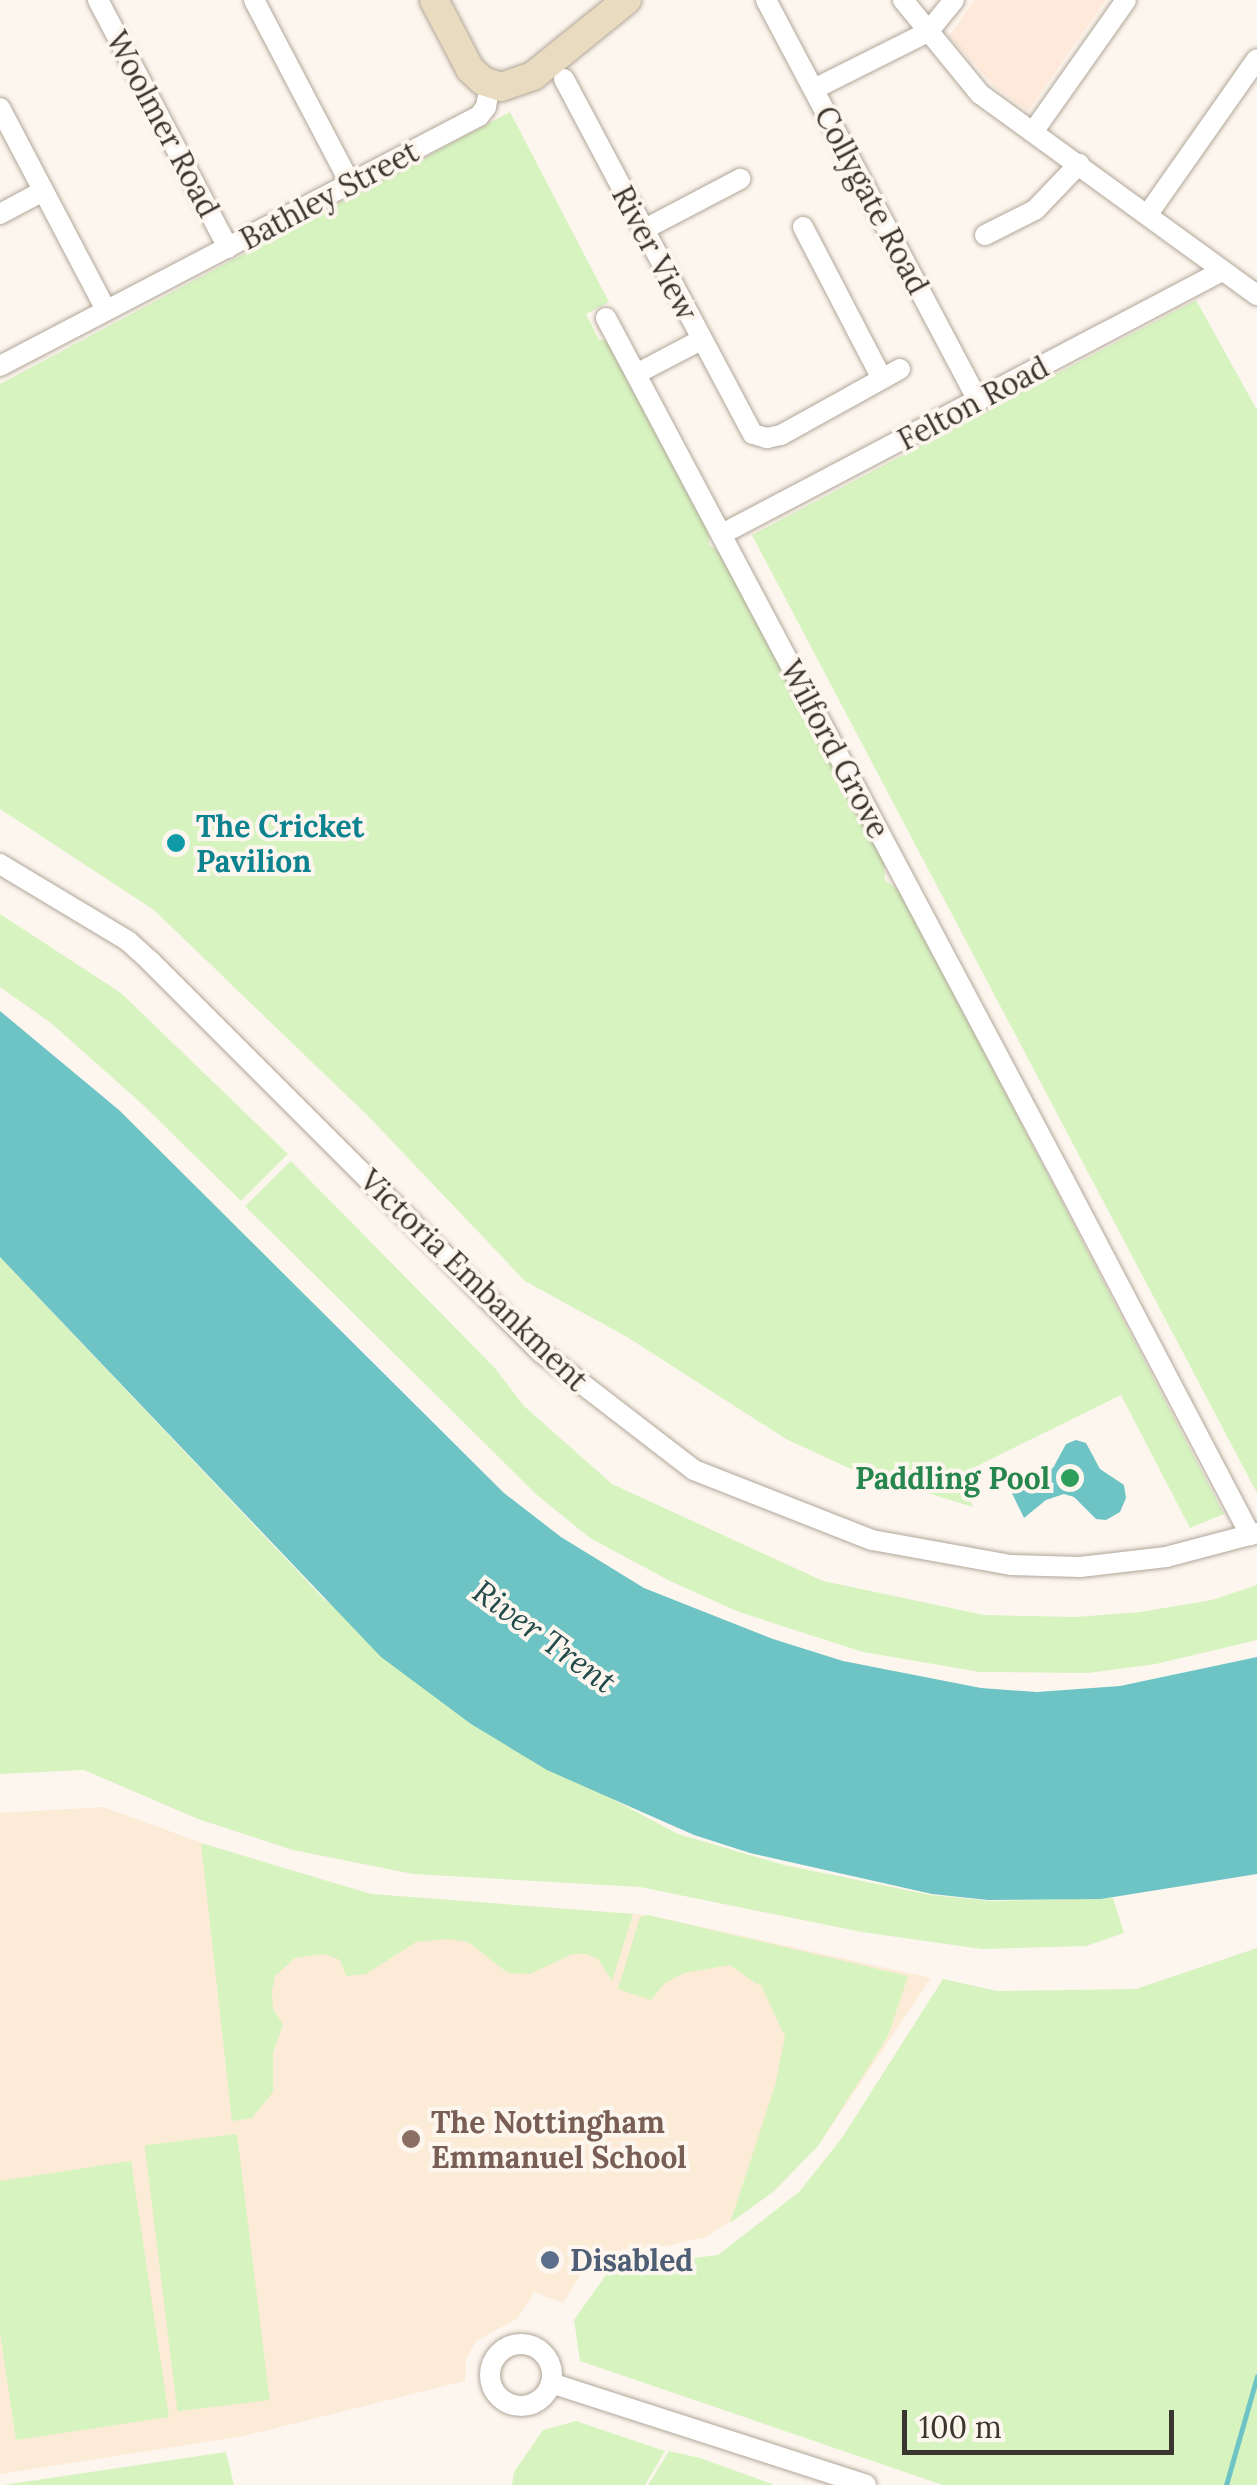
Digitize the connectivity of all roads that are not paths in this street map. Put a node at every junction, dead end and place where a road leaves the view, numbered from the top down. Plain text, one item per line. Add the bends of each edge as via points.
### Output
1 (98, 0) edge
2 (254, 0) edge
3 (434, 0) edge
4 (766, 0) edge
5 (903, 0) edge
6 (954, 0) edge
7 (1126, 0) edge
8 (618, 3) edge
9 (928, 32) junction
10 (1257, 59) edge
11 (564, 80) dead end
12 (490, 84) junction
13 (814, 89) junction
14 (0, 108) edge
15 (1033, 132) junction
16 (1078, 164) junction
17 (740, 178) dead end
18 (350, 183) junction
19 (43, 191) junction
20 (0, 214) edge
21 (1148, 214) junction
22 (803, 227) dead end
23 (643, 230) junction
24 (985, 235) dead end
25 (228, 248) junction
26 (1222, 271) junction
27 (1257, 295) edge
28 (106, 310) junction
29 (606, 318) dead end
30 (701, 340) junction
31 (0, 366) edge
32 (636, 374) junction
33 (978, 401) junction
34 (722, 534) junction
35 (0, 864) edge
36 (1254, 1534) edge
37 (551, 2383) dead end
38 (866, 2485) edge

1 - 25 street, Woolmer Road
2 - 18 street
3 - 12 street via 470,68
4 - 13 street, Collygate Road
5 - 9 street
6 - 9 street
7 - 15 street
8 - 12 street via 533,76 508,86
9 - 13 street
9 - 15 street via 980,94
10 - 21 street
11 - 23 street, River View
12 - 18 street, Bathley Street via 479,116
13 - 33 street, Collygate Road
14 - 19 street
15 - 16 street
16 - 21 street
16 - 24 street via 1035,210
17 - 23 street
18 - 25 street, Bathley Street
19 - 20 street
19 - 28 street
21 - 26 street
22 - 30 street, River View via 891,374 781,435 759,437 743,422
23 - 30 street, River View
25 - 28 street, Bathley Street
26 - 27 street
26 - 33 street, Felton Road
28 - 31 street, Bathley Street
29 - 32 street, Wilford Grove
30 - 32 street, River View
32 - 34 street, Wilford Grove
33 - 34 street, Felton Road
34 - 36 street, Wilford Grove
35 - 36 street, Victoria Embankment via 128,941 542,1354 694,1470 872,1540 1011,1565 1080,1567 1166,1557
37 - 38 street

